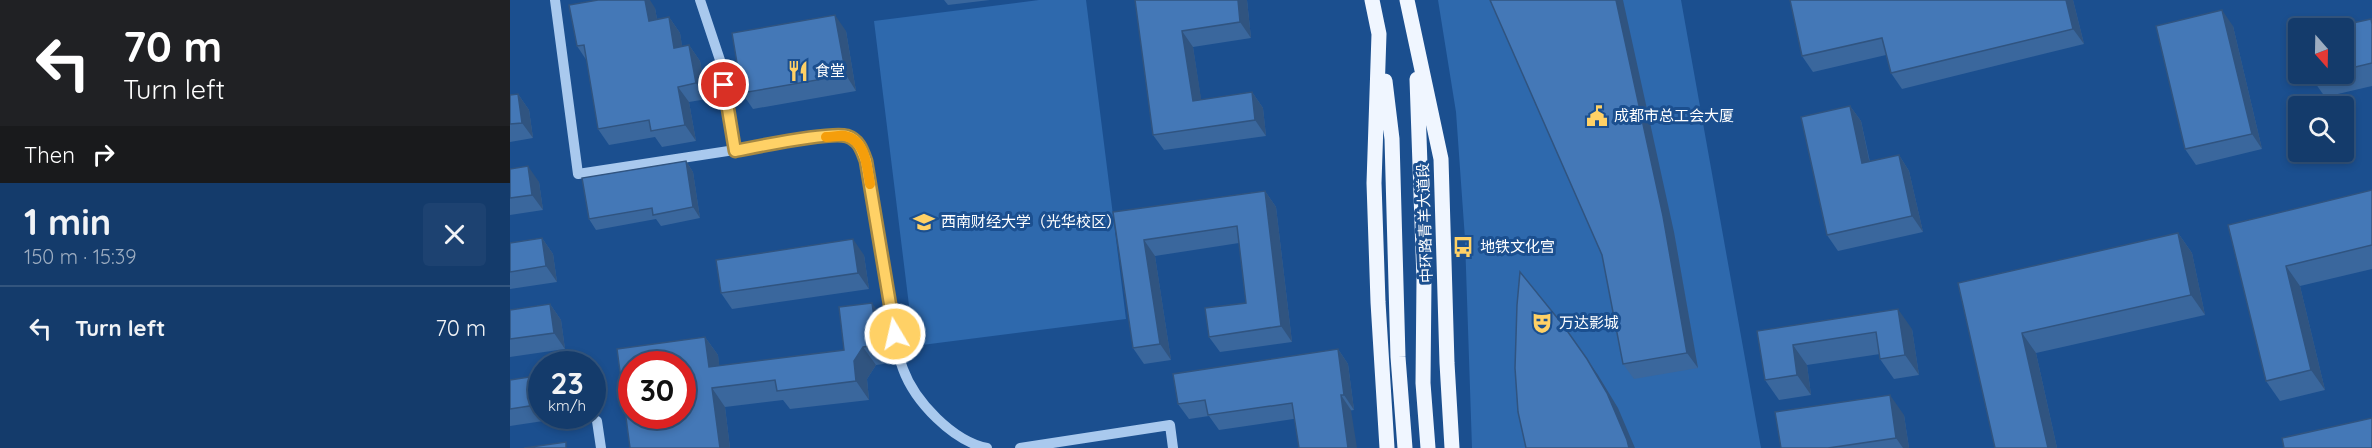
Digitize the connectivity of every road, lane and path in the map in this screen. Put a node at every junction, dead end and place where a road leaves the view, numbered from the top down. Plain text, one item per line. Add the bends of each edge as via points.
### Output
1 (555, 0) edge
2 (700, 0) edge
3 (1372, 0) edge
4 (1407, 0) edge
5 (1410, 21) junction
6 (1379, 33) junction
7 (735, 151) junction
8 (598, 429) edge
9 (601, 448) edge
10 (987, 448) edge
11 (1020, 448) edge
12 (1173, 448) edge
13 (1387, 448) edge
14 (1405, 448) edge
15 (1428, 448) edge
16 (1452, 448) edge

1 - 7 street via 578,174
2 - 7 street via 721,63
3 - 6 main road
4 - 5 main road, 中环路青羊大道段
5 - 15 main road via 1416,58
5 - 16 main road, 中环路青羊大道段 via 1442,159
6 - 13 main road via 1374,183
6 - 14 main road via 1392,139 1398,357
7 - 10 street via 819,137 846,136 859,144 866,161 903,370 922,404 945,426
8 - 9 street
11 - 12 street via 1170,425

